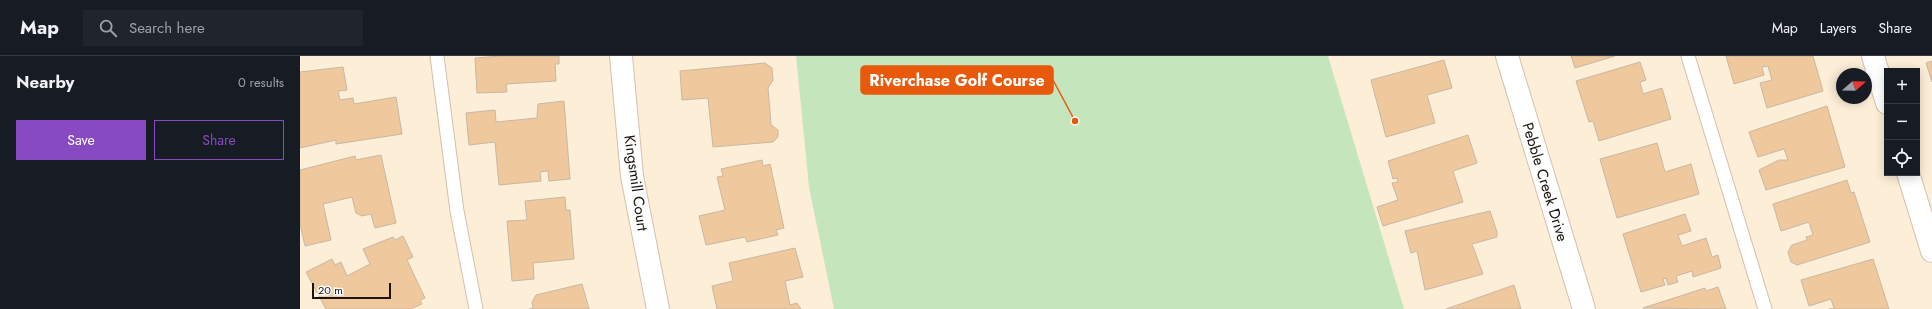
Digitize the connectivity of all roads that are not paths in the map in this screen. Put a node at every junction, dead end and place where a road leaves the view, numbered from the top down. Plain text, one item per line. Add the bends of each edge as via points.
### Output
1 (438, 56) edge
2 (621, 56) edge
3 (1507, 56) edge
4 (1688, 56) edge
5 (1873, 56) edge
6 (1884, 93) edge
7 (1909, 176) edge
8 (1932, 251) edge
9 (476, 309) edge
10 (658, 309) edge
11 (1584, 309) edge
12 (1765, 309) edge

1 - 9 lane via 457,211
2 - 10 street, Kingsmill Court via 632,176
3 - 11 street, Pebble Creek Drive
4 - 12 lane
5 - 6 street
7 - 8 street

